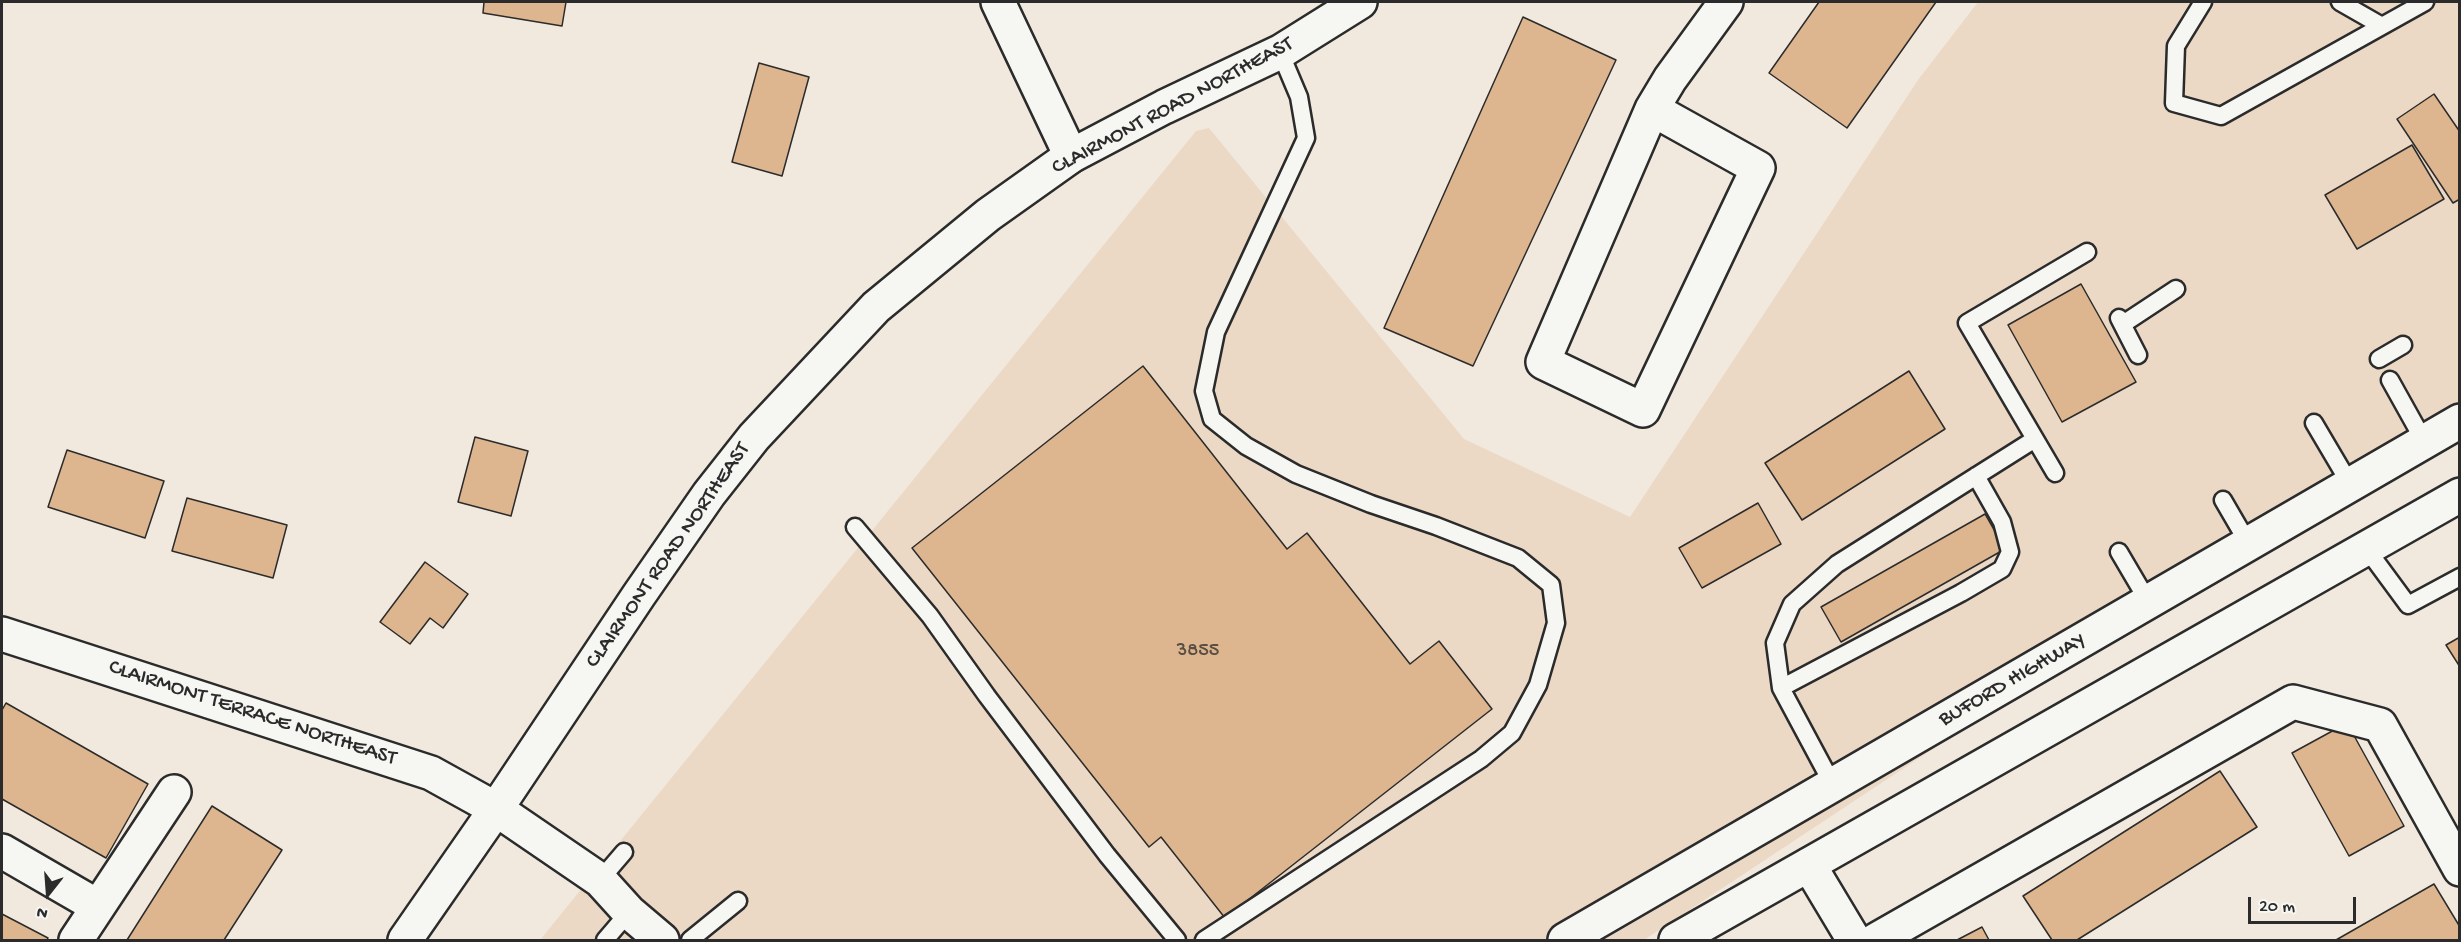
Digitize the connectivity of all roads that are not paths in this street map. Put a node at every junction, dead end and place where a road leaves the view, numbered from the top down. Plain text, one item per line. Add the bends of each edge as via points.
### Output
1 (998, 2) edge
2 (1360, 2) edge
3 (1726, 2) edge
4 (2203, 2) edge
5 (2340, 2) edge
6 (2425, 2) edge
7 (2382, 26) junction
8 (1280, 52) junction
9 (1652, 109) junction
10 (1071, 156) junction
11 (2087, 252) dead end
12 (2176, 289) dead end
13 (2403, 345) dead end
14 (2138, 355) dead end
15 (2379, 359) dead end
16 (2390, 380) dead end
17 (2460, 421) edge
18 (2314, 423) dead end
19 (2035, 439) junction
20 (2424, 441) junction
21 (2055, 473) dead end
22 (1976, 476) junction
23 (2350, 484) junction
24 (2460, 495) edge
25 (2223, 500) dead end
26 (855, 527) dead end
27 (2248, 543) junction
28 (2366, 548) junction
29 (2120, 552) dead end
30 (2460, 577) edge
31 (2149, 603) junction
32 (2, 634) edge
33 (1781, 688) junction
34 (1833, 785) junction
35 (174, 792) dead end
36 (496, 810) junction
37 (2, 852) edge
38 (624, 852) dead end
39 (1809, 865) junction
40 (2460, 869) edge
41 (600, 880) junction
42 (738, 901) dead end
43 (97, 906) junction
44 (629, 912) junction
45 (76, 940) edge
46 (405, 940) edge
47 (604, 940) edge
48 (662, 940) edge
49 (690, 940) edge
50 (1177, 940) edge
51 (1204, 940) edge
52 (1565, 940) edge
53 (1676, 940) edge
54 (1854, 940) edge
55 (1876, 940) edge

1 - 10 main road
2 - 8 main road, CLAIRMONT ROAD NORTHEAST
3 - 9 main road
4 - 7 lane via 2176,46 2174,103 2221,116
5 - 7 lane
6 - 7 lane
8 - 10 main road, CLAIRMONT ROAD NORTHEAST
8 - 51 lane via 1299,97 1306,138 1216,332 1204,391 1212,419 1246,446 1296,474 1518,558 1551,585 1556,623 1538,685 1512,733 1481,759
9 - 9 main road via 1758,168 1643,410 1543,362
10 - 36 main road, CLAIRMONT ROAD NORTHEAST via 988,215 876,308 754,437 671,548
11 - 19 lane via 1967,323
12 - 14 lane via 2121,321
13 - 15 lane
16 - 20 lane
17 - 20 main road, BUFORD HIGHWAY
18 - 23 lane
19 - 21 lane
19 - 22 lane
20 - 23 main road, BUFORD HIGHWAY
22 - 33 lane via 1837,564 1792,604 1775,643
22 - 33 lane via 2002,522 2010,552 2002,569
23 - 27 main road, BUFORD HIGHWAY
24 - 28 main road
25 - 27 lane
26 - 50 lane via 930,616 1100,845
27 - 31 main road, BUFORD HIGHWAY
28 - 30 lane via 2408,605
28 - 39 main road
29 - 31 lane
31 - 34 main road, BUFORD HIGHWAY
32 - 36 main road, CLAIRMONT TERRACE NORTHEAST via 419,768
33 - 34 lane
34 - 52 main road, BUFORD HIGHWAY
35 - 43 main road
36 - 41 main road, CLAIRMONT TERRACE NORTHEAST
36 - 46 main road, CLAIRMONT ROAD NORTHEAST
37 - 43 main road
38 - 41 lane
39 - 53 main road
39 - 54 main road
40 - 55 main road via 2380,725 2293,702
41 - 44 main road, CLAIRMONT TERRACE NORTHEAST
42 - 49 lane
43 - 45 main road
44 - 47 lane
44 - 48 main road, CLAIRMONT TERRACE NORTHEAST

